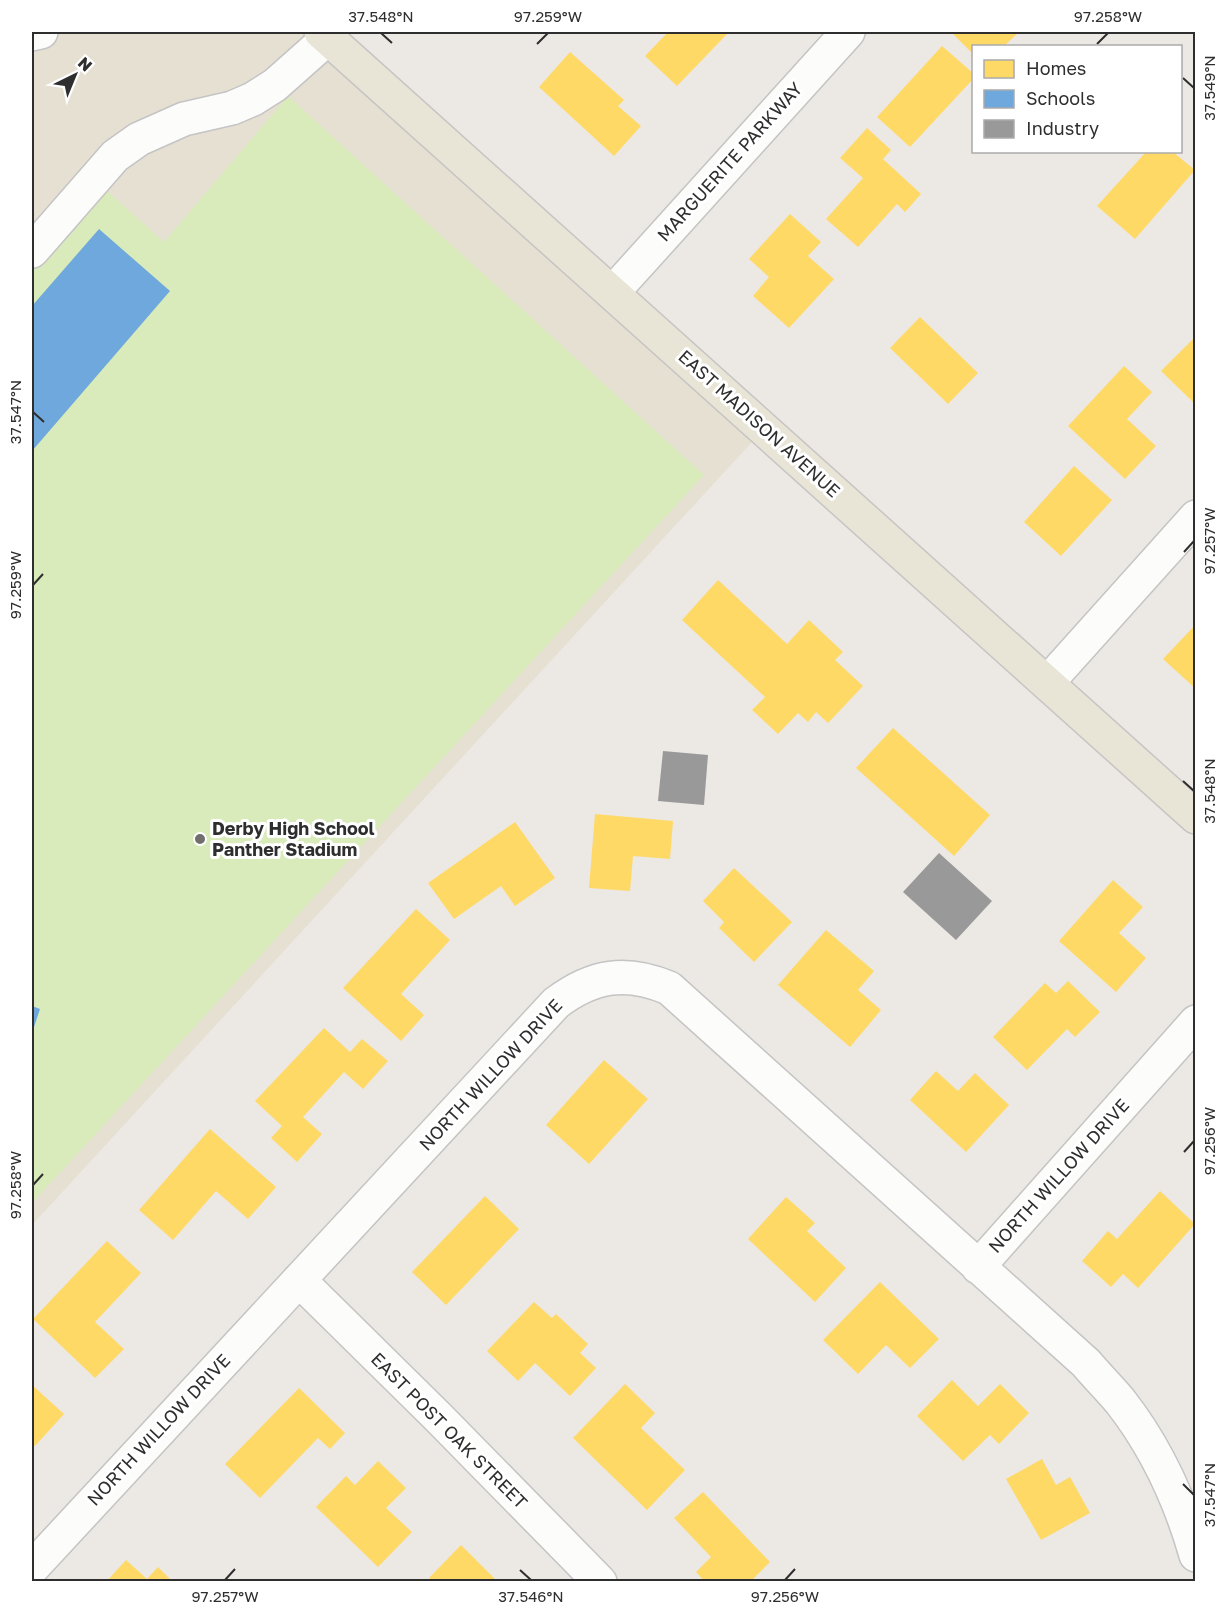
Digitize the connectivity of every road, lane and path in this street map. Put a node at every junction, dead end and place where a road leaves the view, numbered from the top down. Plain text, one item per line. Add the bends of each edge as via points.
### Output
1 (41, 32) edge
2 (848, 32) edge
3 (32, 33) edge
4 (324, 35) edge
5 (32, 251) edge
6 (613, 292) junction
7 (1196, 518) edge
8 (1047, 683) junction
9 (1196, 817) edge
10 (1196, 1022) edge
11 (978, 1267) junction
12 (299, 1280) junction
13 (1196, 1555) edge
14 (32, 1568) edge
15 (600, 1581) edge

1 - 3 street
2 - 6 street, MARGUERITE PARKWAY
4 - 5 street via 275,85 253,99 184,119 131,144 115,156
4 - 6 main road, EAST MADISON AVENUE
6 - 8 main road, EAST MADISON AVENUE
7 - 8 street
8 - 9 main road, EAST MADISON AVENUE
10 - 11 street, NORTH WILLOW DRIVE
11 - 12 street, NORTH WILLOW DRIVE via 669,988 621,977 587,983 556,1003
11 - 13 street via 1086,1363 1119,1400 1163,1469
12 - 14 street, NORTH WILLOW DRIVE
12 - 15 street, EAST POST OAK STREET

